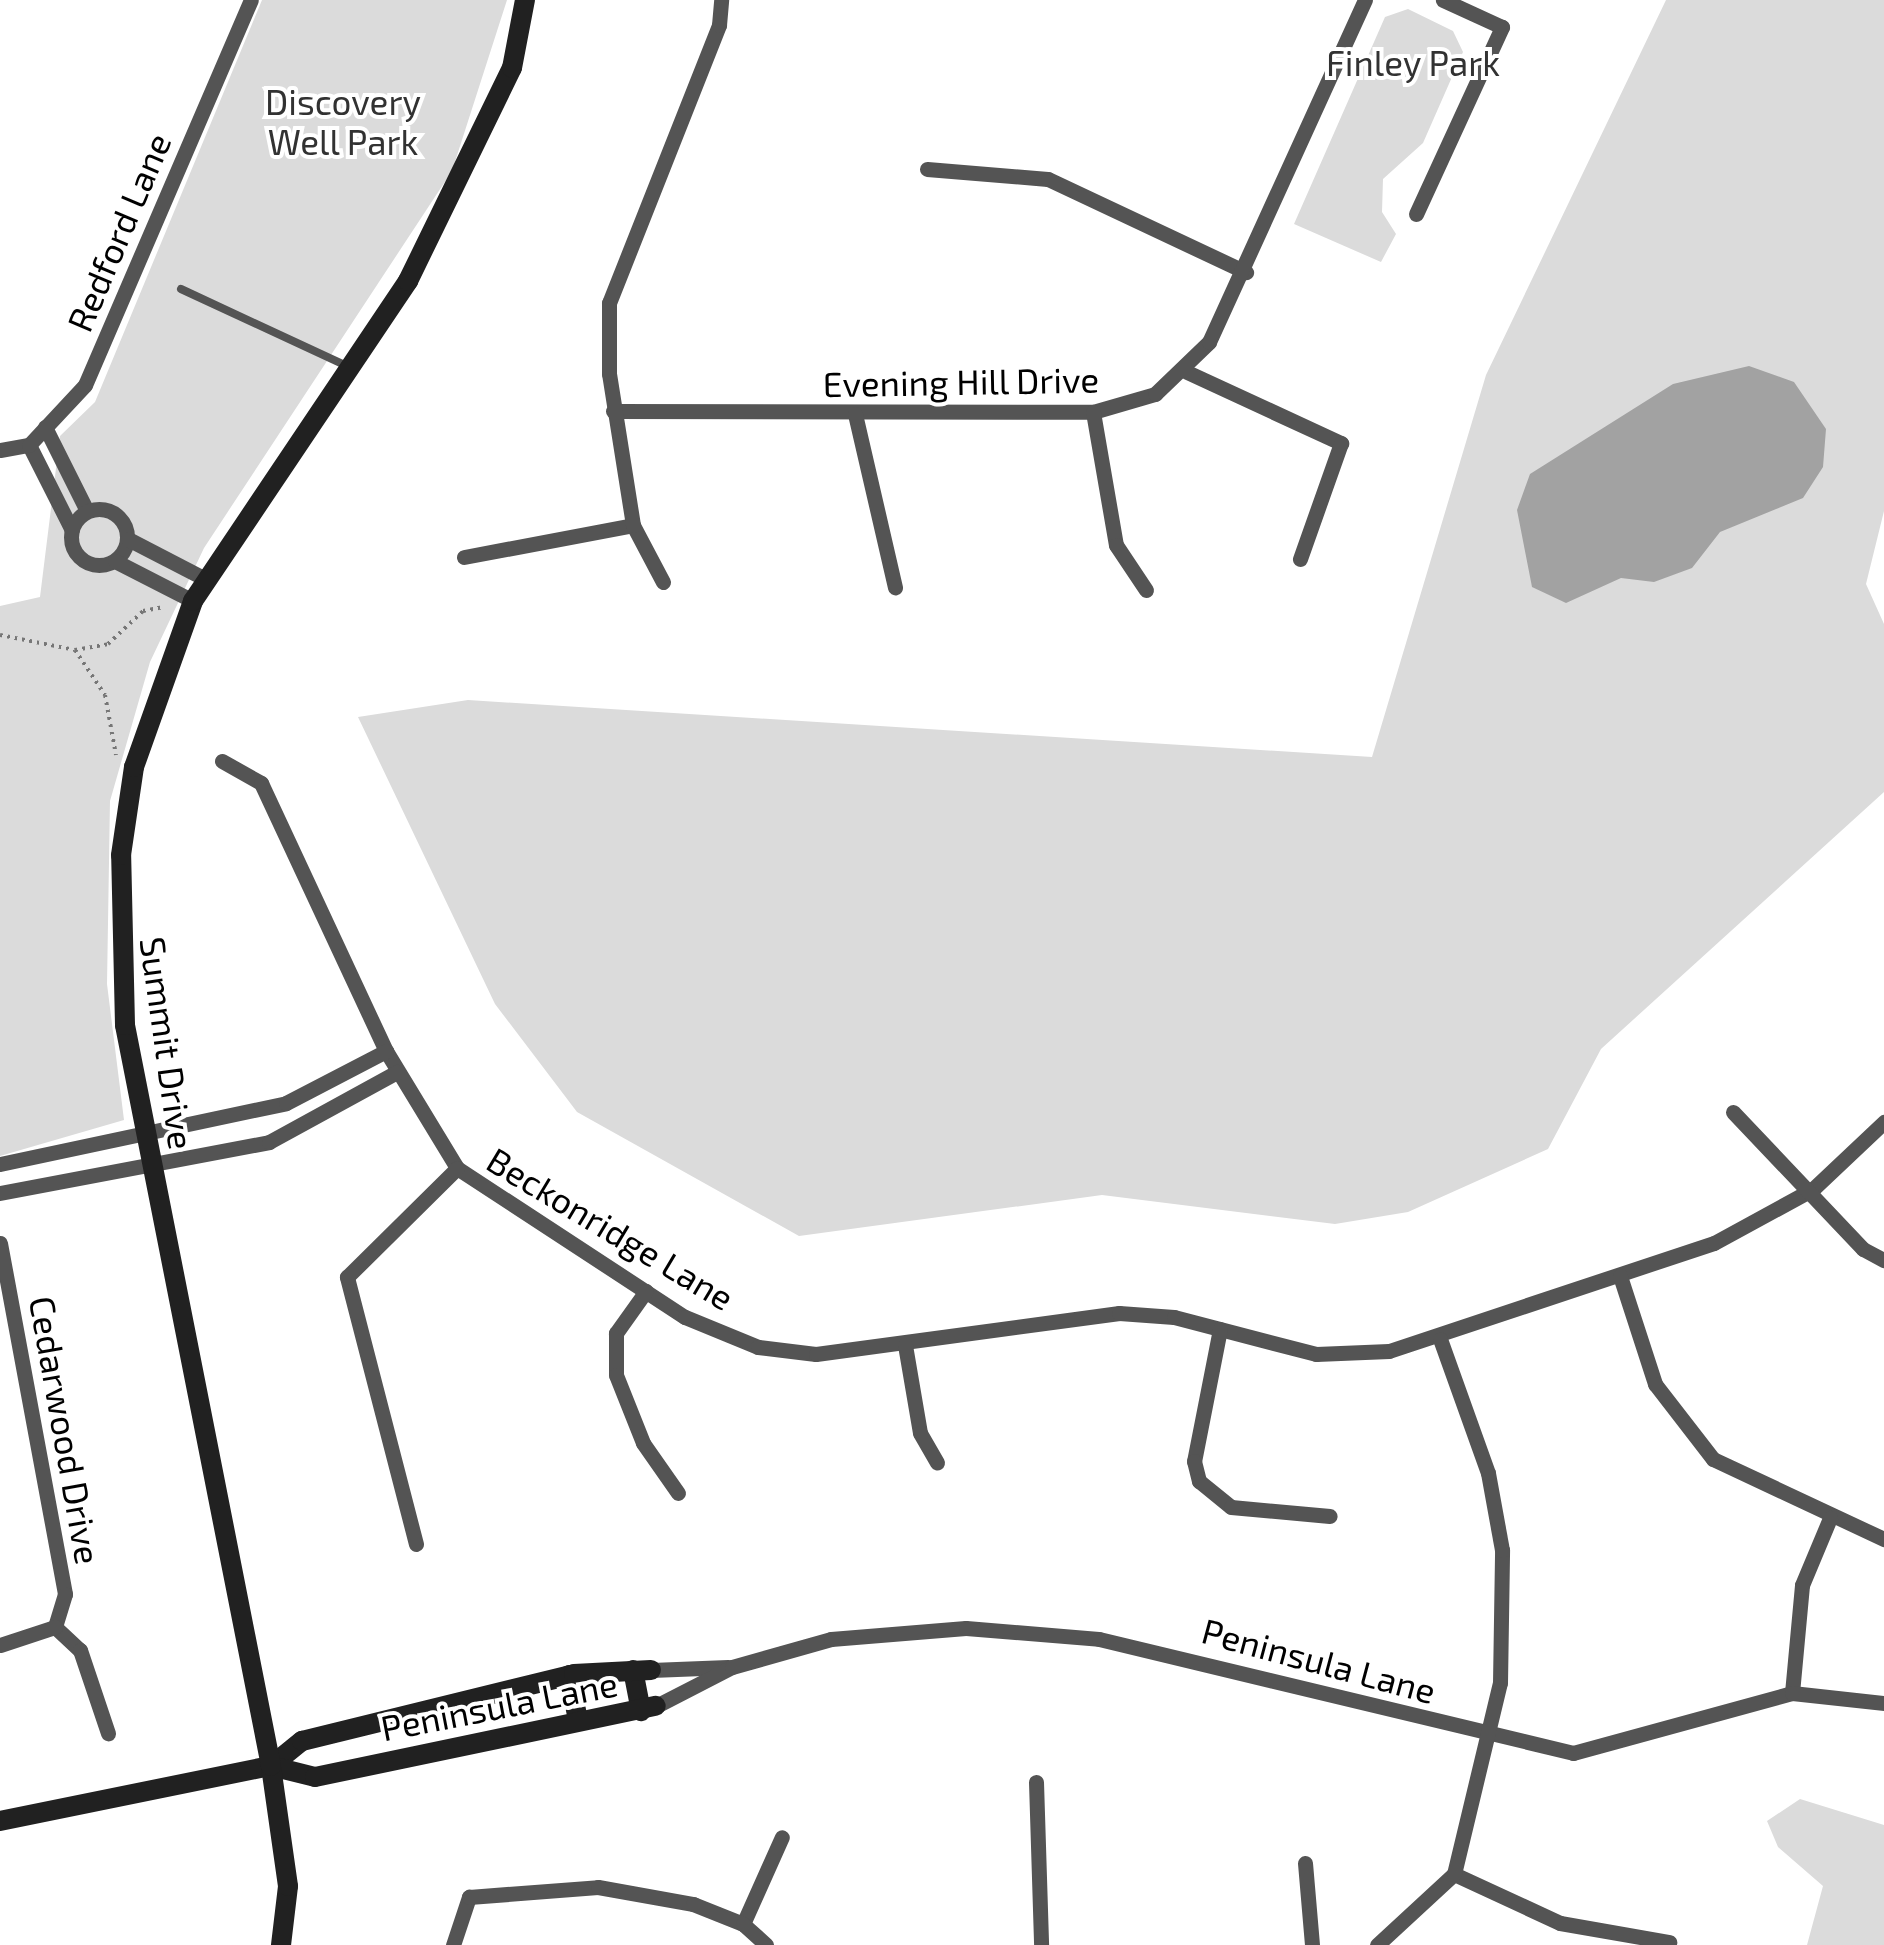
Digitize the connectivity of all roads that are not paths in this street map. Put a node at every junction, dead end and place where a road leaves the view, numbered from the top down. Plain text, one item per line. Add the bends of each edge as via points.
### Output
1 (250, 0) edge
2 (525, 0) edge
3 (720, 0) edge
4 (1365, 0) edge
5 (1443, 0) edge
6 (926, 169) dead end
7 (1416, 214) dead end
8 (1246, 272) junction
9 (181, 289) dead end
10 (350, 367) junction
11 (1187, 372) junction
12 (613, 411) junction
13 (1093, 412) junction
14 (855, 414) junction
15 (46, 426) junction
16 (28, 445) junction
17 (0, 450) edge
18 (87, 511) junction
19 (633, 525) junction
20 (72, 530) junction
21 (128, 539) junction
22 (464, 557) dead end
23 (1300, 560) dead end
24 (115, 561) junction
25 (206, 580) junction
26 (663, 582) dead end
27 (895, 587) dead end
28 (1146, 590) dead end
29 (193, 601) junction
30 (222, 761) dead end
31 (386, 1051) junction
32 (396, 1072) junction
33 (274, 1104) junction
34 (1733, 1112) dead end
35 (225, 1116) junction
36 (1884, 1122) edge
37 (146, 1128) junction
38 (282, 1133) junction
39 (78, 1144) junction
40 (232, 1149) junction
41 (30, 1157) junction
42 (0, 1164) edge
43 (152, 1166) junction
44 (457, 1168) junction
45 (84, 1178) junction
46 (37, 1185) junction
47 (1814, 1189) junction
48 (0, 1194) edge
49 (0, 1244) edge
50 (1884, 1260) edge
51 (1620, 1276) junction
52 (646, 1292) junction
53 (1220, 1329) junction
54 (1440, 1339) junction
55 (905, 1345) junction
56 (937, 1462) dead end
57 (678, 1493) dead end
58 (1330, 1516) dead end
59 (1830, 1518) junction
60 (1884, 1539) edge
61 (416, 1544) dead end
62 (55, 1627) junction
63 (0, 1645) edge
64 (732, 1667) junction
65 (642, 1670) junction
66 (569, 1676) junction
67 (504, 1692) junction
68 (1792, 1694) junction
69 (1884, 1703) edge
70 (649, 1709) junction
71 (578, 1720) junction
72 (512, 1729) junction
73 (108, 1732) dead end
74 (1489, 1738) junction
75 (271, 1766) junction
76 (1036, 1782) dead end
77 (0, 1821) edge
78 (782, 1837) dead end
79 (1305, 1863) dead end
80 (1454, 1874) junction
81 (743, 1924) junction
82 (1669, 1942) dead end
83 (281, 1945) edge
84 (453, 1945) edge
85 (766, 1945) edge
86 (1041, 1945) edge
87 (1312, 1945) edge
88 (1377, 1945) edge

1 - 15 street, Redford Lane via 85,385
2 - 10 street, Summit Drive via 512,68 462,182
3 - 12 street via 719,25 609,303
4 - 8 street
5 - 7 street via 1502,27
6 - 8 street via 1048,178
8 - 11 street
9 - 10 lane
10 - 25 street, Summit Drive
11 - 13 street, Evening Hill Drive via 1124,407
11 - 23 street via 1342,443
12 - 14 street, Evening Hill Drive
12 - 19 street
13 - 14 street, Evening Hill Drive
13 - 28 street via 1116,545
14 - 27 street
15 - 16 street, Redford Lane
15 - 18 street
16 - 17 street
16 - 20 street
18 - 20 street
18 - 21 street via 115,514
19 - 22 street
19 - 26 street
20 - 24 street via 83,560
21 - 24 street
21 - 25 street
24 - 29 street
25 - 29 street, Summit Drive
29 - 37 street, Summit Drive via 147,724 121,855 125,1025
30 - 31 street, Beckonridge Lane via 260,783
31 - 32 street, Beckonridge Lane
31 - 33 street
32 - 38 street
32 - 44 street, Beckonridge Lane
33 - 35 street
33 - 38 street
34 - 47 street
35 - 37 street
35 - 40 street
36 - 47 street
37 - 39 street
37 - 43 street, Summit Drive
38 - 40 street
39 - 41 street
39 - 45 street
40 - 43 street
41 - 42 street
41 - 46 street
43 - 45 street
43 - 75 street, Summit Drive
44 - 52 street, Beckonridge Lane
44 - 61 street via 347,1277
45 - 46 street
46 - 48 street
47 - 50 street via 1863,1249
47 - 51 street via 1714,1243
49 - 62 street, Cedarwood Drive via 66,1594
51 - 54 street
51 - 59 street via 1656,1384 1687,1429 1714,1459
52 - 55 street, Beckonridge Lane via 758,1347 816,1354
52 - 57 street via 616,1333 616,1375 643,1443
53 - 54 street, Beckonridge Lane via 1349,1356
53 - 55 street, Beckonridge Lane via 1119,1313
53 - 58 street via 1194,1461 1199,1481 1231,1507
54 - 74 street via 1488,1474 1502,1550 1500,1683
55 - 56 street via 920,1432
59 - 60 street
59 - 68 street via 1802,1584
62 - 63 street
62 - 73 street via 80,1650
64 - 65 street, Peninsula Lane
64 - 70 street, Peninsula Lane
64 - 74 street, Peninsula Lane via 897,1632 1099,1639
65 - 66 street, Peninsula Lane
65 - 70 street
66 - 67 street, Peninsula Lane
66 - 71 street
67 - 72 street
67 - 75 street, Peninsula Lane via 302,1740
68 - 69 street, Peninsula Lane
68 - 74 street, Peninsula Lane via 1606,1751
70 - 71 street, Peninsula Lane
71 - 72 street, Peninsula Lane
72 - 75 street, Peninsula Lane via 315,1776
74 - 80 street
75 - 77 street, Peninsula Lane
75 - 83 street, Summit Drive via 288,1886
76 - 86 street
78 - 81 street
79 - 87 street
80 - 82 street via 1560,1922
80 - 88 street
81 - 84 street via 644,1891 598,1887 469,1898
81 - 85 street

